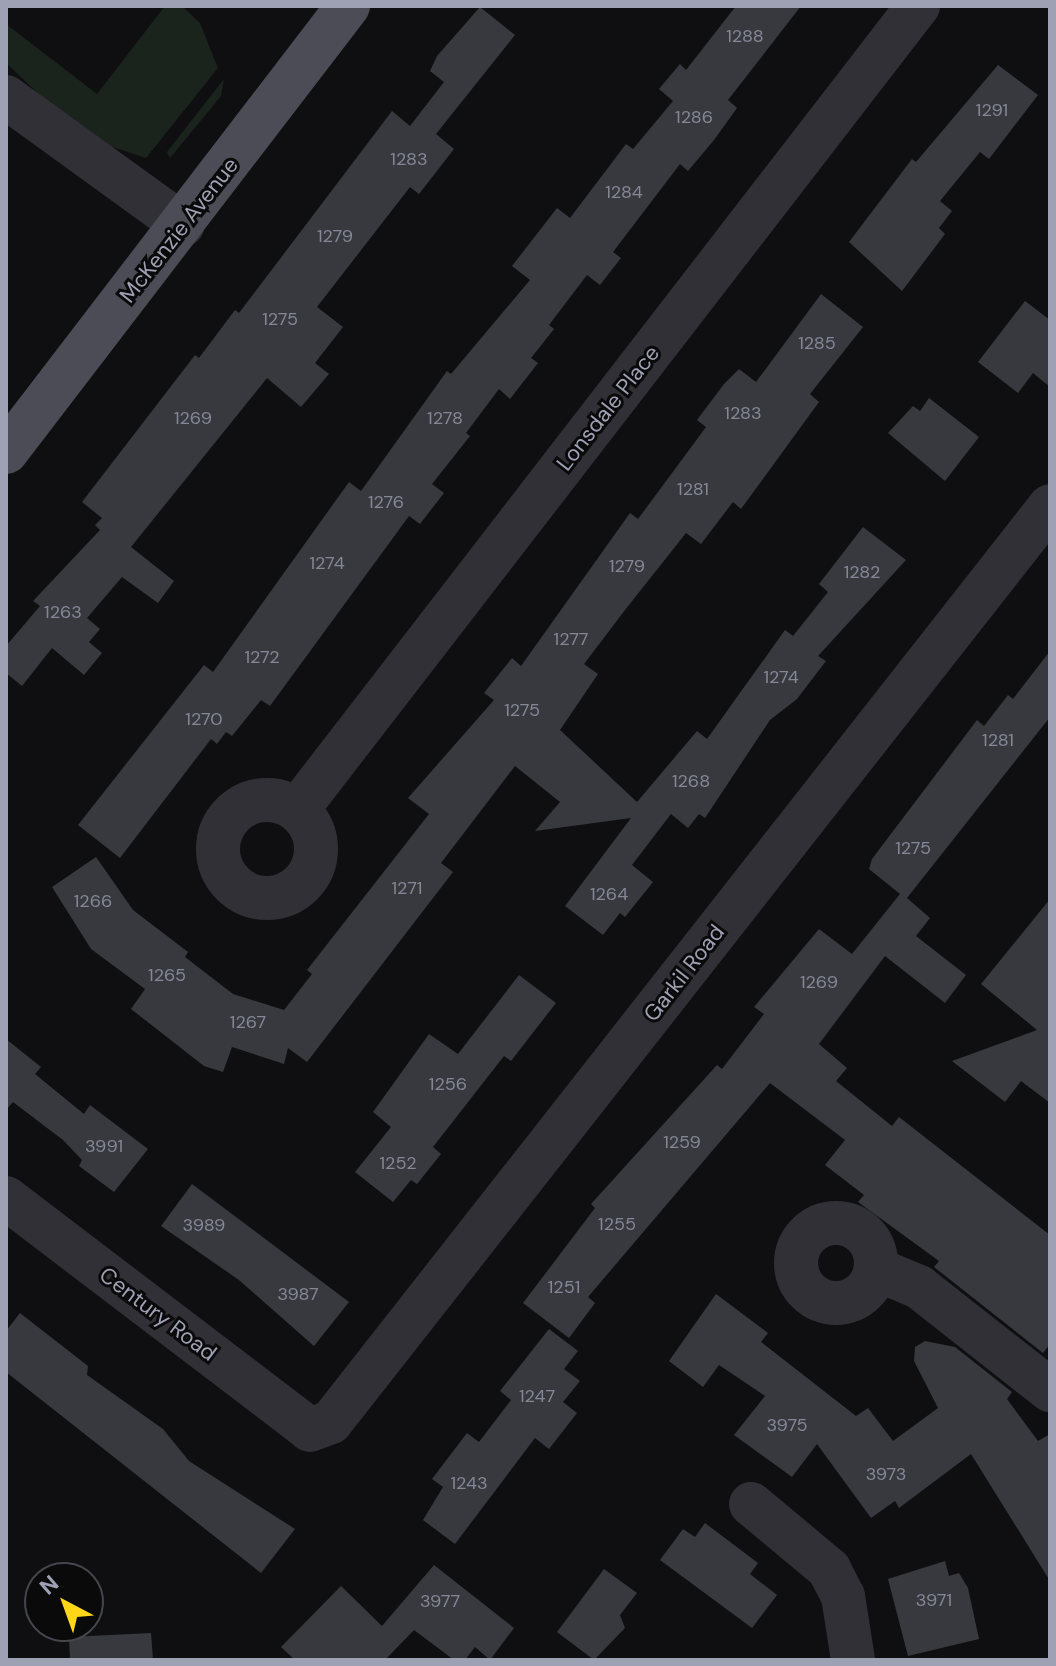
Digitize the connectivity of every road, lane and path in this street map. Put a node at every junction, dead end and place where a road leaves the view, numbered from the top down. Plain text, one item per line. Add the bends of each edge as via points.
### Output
1 (348, 6) edge
2 (918, 6) edge
3 (6, 97) edge
4 (183, 225) junction
5 (6, 452) edge
6 (1050, 506) edge
7 (297, 810) dead end
8 (6, 1198) edge
9 (876, 1269) dead end
10 (1050, 1390) edge
11 (310, 1430) joint
12 (751, 1504) dead end
13 (853, 1660) edge

1 - 4 main road, McKenzie Avenue
2 - 7 street, Lonsdale Place
3 - 4 street
4 - 5 main road, McKenzie Avenue
6 - 11 street, Garkil Road via 331,1422
8 - 11 street, Century Road
9 - 10 street via 919,1287
12 - 13 street via 829,1569 843,1596

